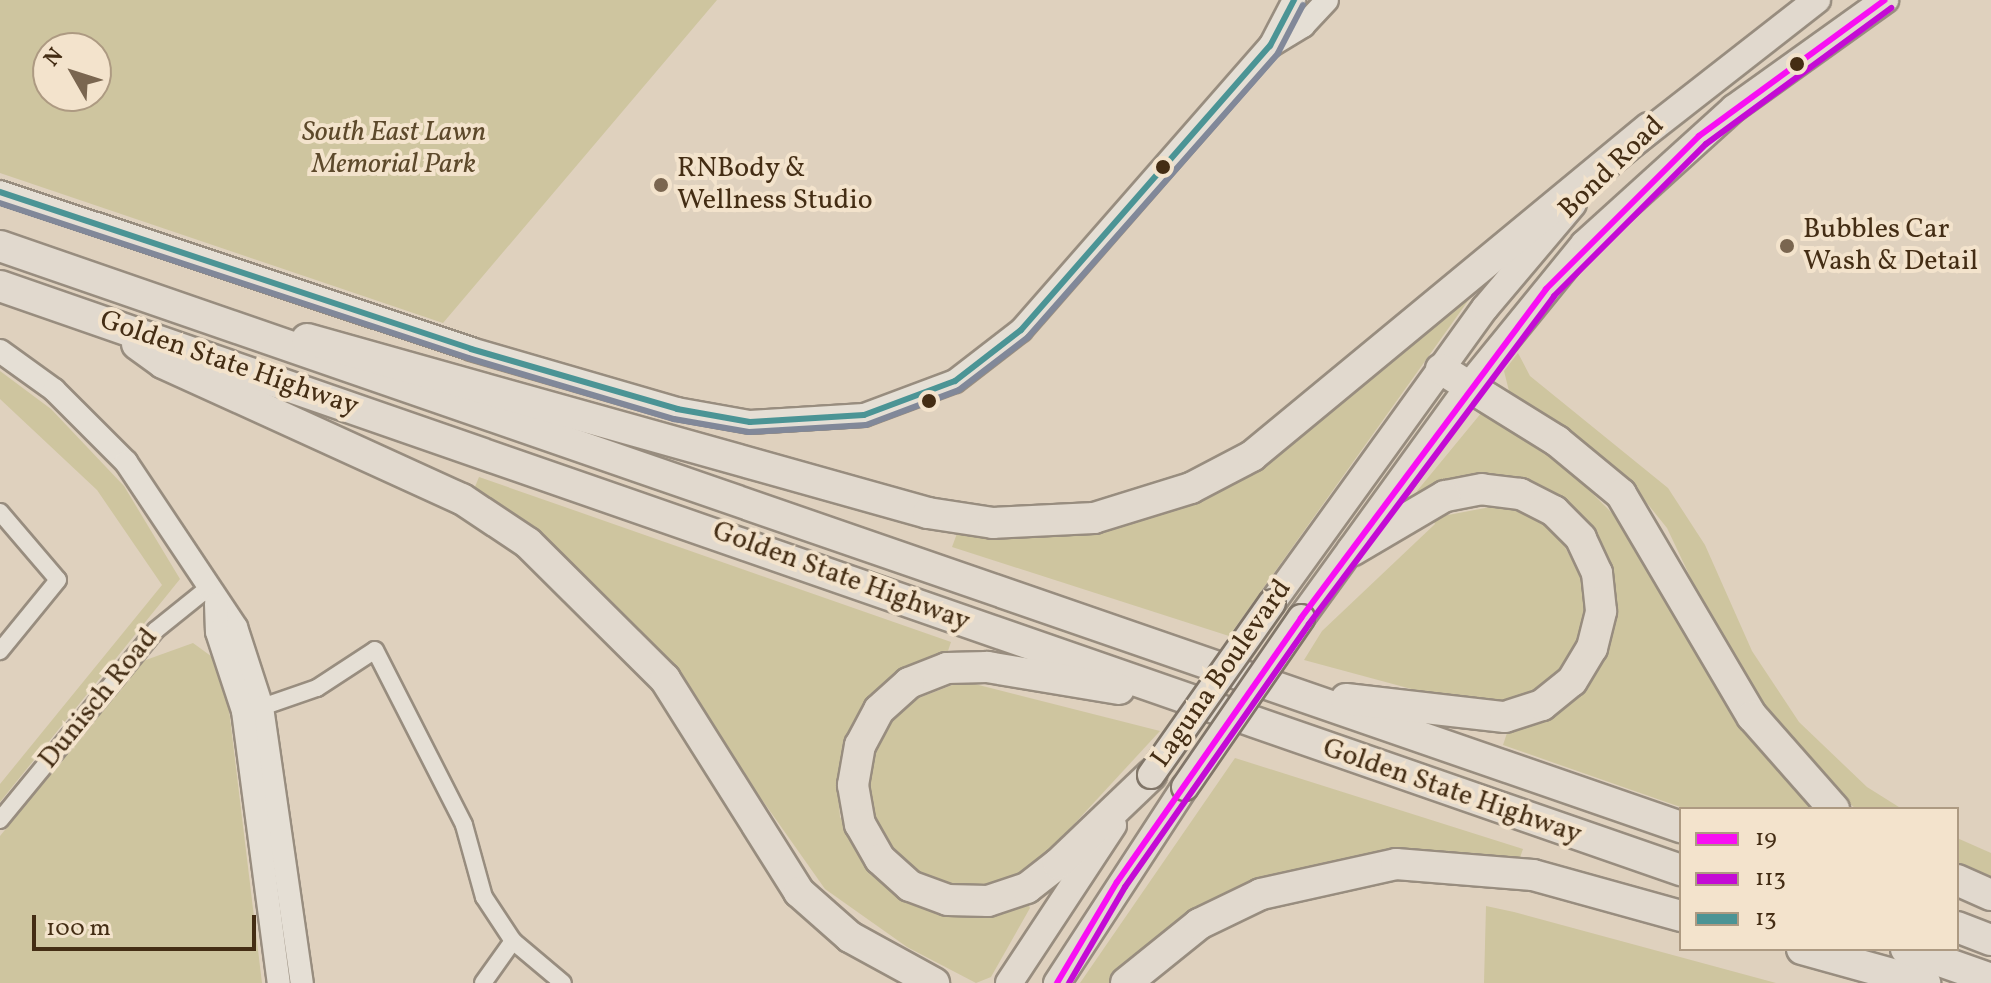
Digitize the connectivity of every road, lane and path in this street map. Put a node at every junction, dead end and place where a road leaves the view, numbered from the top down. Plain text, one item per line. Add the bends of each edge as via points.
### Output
1 (1294, 0) edge
2 (1327, 0) edge
3 (1817, 0) edge
4 (1885, 0) edge
5 (1270, 46) junction
6 (1649, 128) junction
7 (0, 192) edge
8 (0, 246) edge
9 (0, 286) edge
10 (201, 317) junction
11 (109, 324) junction
12 (0, 351) edge
13 (1441, 369) junction
14 (1471, 383) junction
15 (0, 512) edge
16 (1353, 550) junction
17 (212, 596) junction
18 (0, 651) edge
19 (1282, 692) junction
20 (1178, 698) junction
21 (262, 707) junction
22 (1151, 775) junction
23 (1832, 807) edge
24 (0, 820) edge
25 (1679, 826) edge
26 (1679, 869) edge
27 (1959, 881) edge
28 (1991, 895) edge
29 (1679, 915) edge
30 (1959, 928) edge
31 (1991, 940) edge
32 (513, 941) junction
33 (1809, 951) edge
34 (1912, 951) edge
35 (1991, 979) edge
36 (279, 983) edge
37 (302, 983) edge
38 (483, 983) edge
39 (563, 983) edge
40 (934, 983) edge
41 (1009, 983) edge
42 (1057, 983) edge
43 (1126, 983) edge
44 (1925, 983) edge

1 - 5 street
2 - 5 street via 1303,26
3 - 6 main road, Bond Road
4 - 14 main road, Bond Road via 1734,108 1632,195
5 - 7 street via 1003,347 932,393 815,422 750,422 677,409 460,345
6 - 10 highway via 1252,456 1191,488 1094,518 1005,523 928,513 353,349
6 - 13 main road, Bond Road via 1565,212
8 - 10 highway, Golden State Highway
9 - 11 highway, Golden State Highway
10 - 19 highway, Golden State Highway
11 - 20 highway, Golden State Highway via 525,463
11 - 40 highway via 163,363 462,499 528,543 665,679 799,892 850,937
12 - 17 street via 54,390 126,462
13 - 14 highway
13 - 22 main road, Laguna Boulevard, bridge
14 - 16 main road, Bond Road
14 - 23 highway via 1606,479 1638,513 1752,716
15 - 18 street via 58,580
16 - 19 highway via 1445,496 1482,489 1520,494 1554,511 1581,538 1597,573 1601,611 1592,648 1572,681 1542,705 1505,717
16 - 42 main road, Bond Road, bridge via 1185,787
17 - 21 street via 236,627
17 - 24 street, Dunisch Road via 156,630
17 - 36 street via 217,632 243,711
19 - 25 highway, Golden State Highway
20 - 22 highway via 987,667 947,668 909,683 879,710 860,745 853,785 867,836 910,886 948,900 988,901 1048,872
20 - 26 highway, Golden State Highway
21 - 32 street via 317,688 375,650 464,825 484,897
21 - 37 street
22 - 41 main road, Laguna Boulevard
27 - 28 highway
29 - 43 highway via 1533,875 1396,864 1261,894 1199,924
30 - 31 highway
32 - 38 street
32 - 39 street
33 - 44 highway
34 - 35 highway

